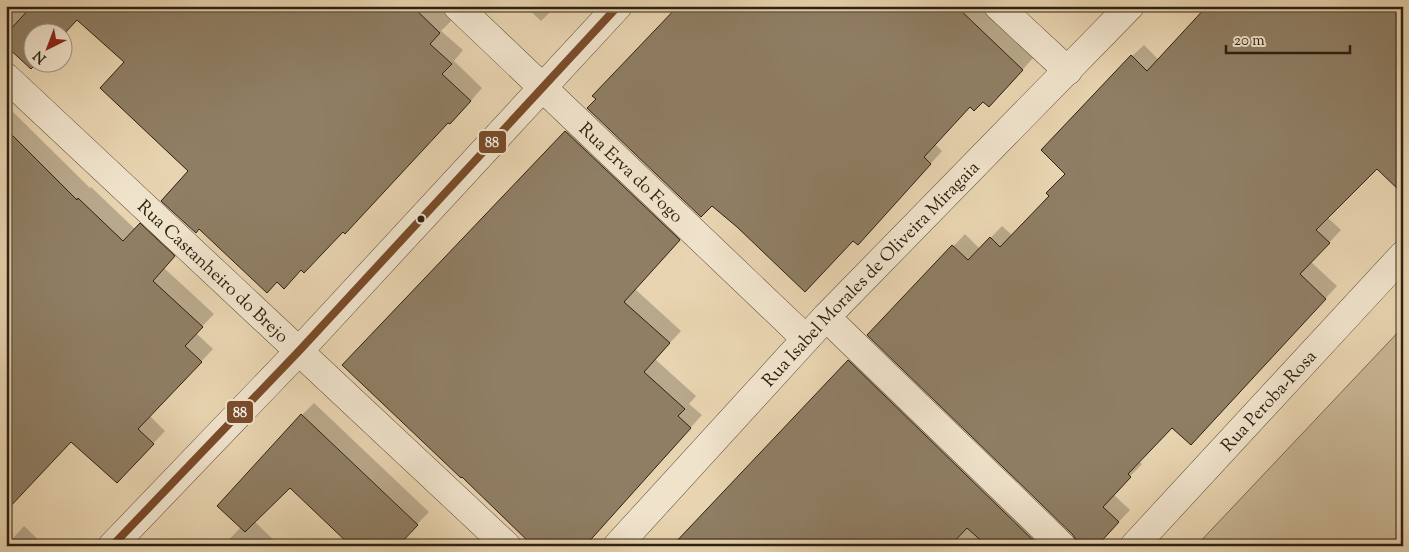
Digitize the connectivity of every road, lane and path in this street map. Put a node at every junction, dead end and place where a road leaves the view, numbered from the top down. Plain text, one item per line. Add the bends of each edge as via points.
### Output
1 (457, 6) edge
2 (618, 6) edge
3 (998, 6) edge
4 (1130, 6) edge
5 (1068, 71) junction
6 (6, 77) edge
7 (542, 87) junction
8 (1403, 255) edge
9 (826, 317) junction
10 (806, 339) junction
11 (298, 351) junction
12 (112, 546) edge
13 (507, 546) edge
14 (617, 546) edge
15 (1062, 546) edge
16 (1134, 546) edge

1 - 7 street, Rua Erva do Fogo
2 - 7 street
3 - 5 street
4 - 5 street, Rua Isabel Morales de Oliveira Miragaia
5 - 9 street, Rua Isabel Morales de Oliveira Miragaia
6 - 11 street, Rua Castanheiro do Brejo
7 - 10 street, Rua Erva do Fogo
7 - 11 street
8 - 16 street, Rua Peroba-Rosa
9 - 10 street, Rua Isabel Morales de Oliveira Miragaia
9 - 15 street
10 - 14 street, Rua Isabel Morales de Oliveira Miragaia
11 - 12 street
11 - 13 street, Rua Castanheiro do Brejo

